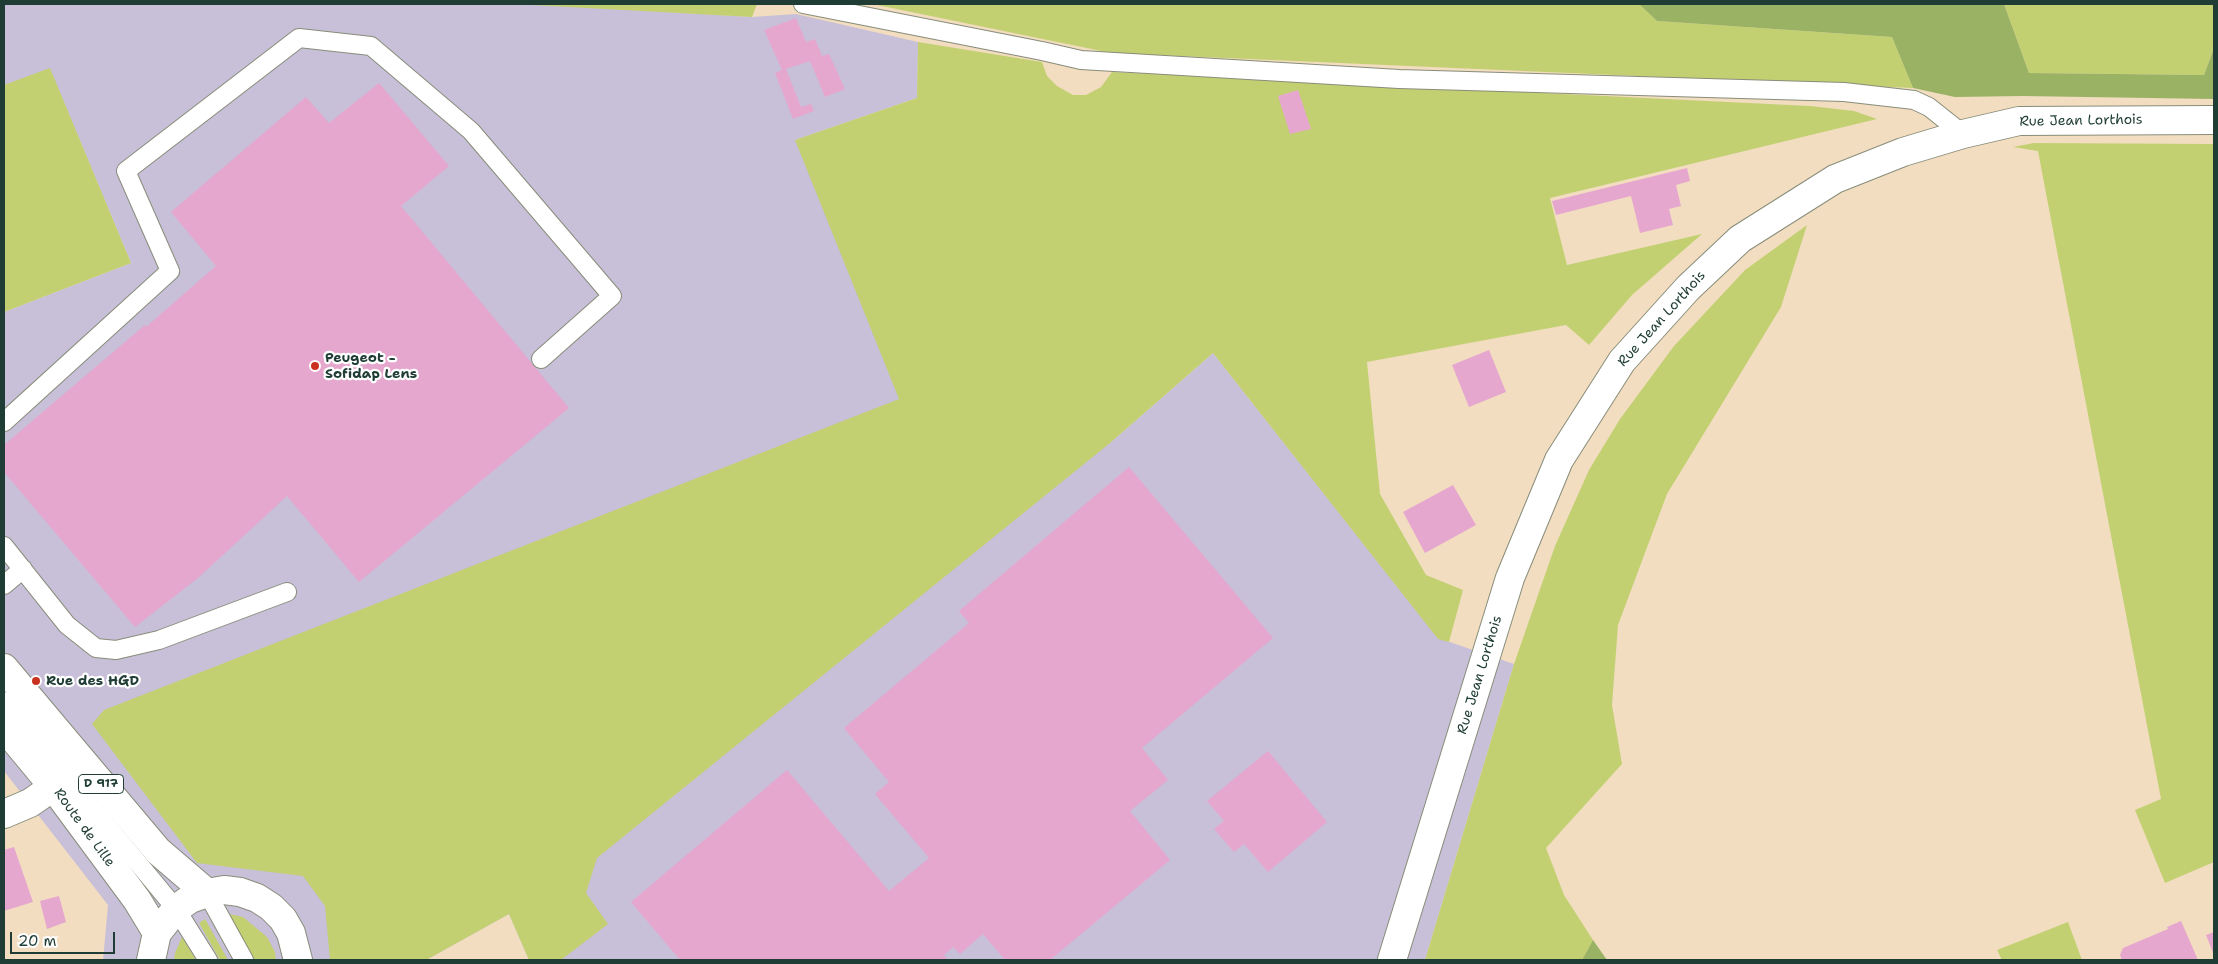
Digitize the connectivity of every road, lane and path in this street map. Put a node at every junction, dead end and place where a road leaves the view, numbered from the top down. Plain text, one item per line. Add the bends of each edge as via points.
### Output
1 (803, 4) edge
2 (2214, 120) edge
3 (1963, 134) junction
4 (541, 359) dead end
5 (4, 422) edge
6 (4, 546) edge
7 (23, 569) junction
8 (4, 585) edge
9 (287, 592) dead end
10 (4, 668) edge
11 (4, 701) edge
12 (4, 727) edge
13 (52, 785) junction
14 (4, 814) edge
15 (207, 893) junction
16 (176, 909) junction
17 (157, 933) junction
18 (151, 960) edge
19 (208, 960) edge
20 (244, 960) edge
21 (298, 960) edge
22 (1392, 960) edge

1 - 3 lane via 1081,60 1399,78 1844,92 1914,100 1929,107
2 - 3 street, Rue Jean Lorthois via 2019,121
3 - 22 street, Rue Jean Lorthois via 1835,178 1740,239 1688,288 1622,361 1558,460 1510,578
4 - 5 lane via 612,296 471,131 371,46 298,38 126,170 170,271
6 - 7 lane
7 - 8 lane
7 - 9 lane via 67,625 96,648 102,649 116,650 159,640
10 - 15 street, D 917 via 158,851
11 - 16 lane
12 - 13 street, Route de Lille / D 917
13 - 14 street via 30,803
13 - 17 street, Route de Lille / D 917 via 138,900
15 - 16 street
15 - 20 lane
15 - 21 street via 240,892 271,907 291,933
16 - 17 street
16 - 19 lane
17 - 18 street

